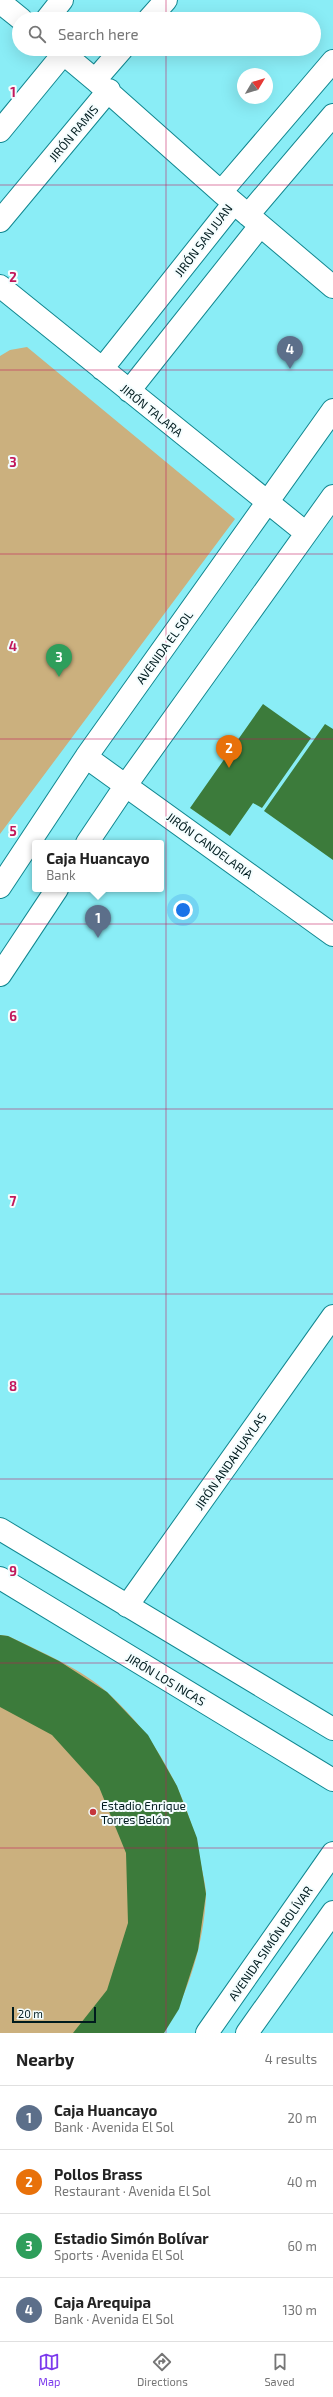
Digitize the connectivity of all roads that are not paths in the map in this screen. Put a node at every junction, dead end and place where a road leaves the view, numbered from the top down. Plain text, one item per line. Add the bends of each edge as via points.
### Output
1 (62, 0) edge
2 (166, 0) edge
3 (0, 2) edge
4 (12, 12) edge
5 (53, 12) edge
6 (155, 12) edge
7 (57, 56) edge
8 (67, 56) edge
9 (118, 56) edge
10 (333, 61) edge
11 (102, 85) junction
12 (333, 115) edge
13 (0, 131) edge
14 (241, 209) junction
15 (0, 221) edge
16 (0, 286) edge
17 (333, 287) edge
18 (102, 369) junction
19 (129, 391) junction
20 (333, 410) edge
21 (333, 496) edge
22 (266, 503) junction
23 (306, 533) junction
24 (86, 757) junction
25 (126, 785) junction
26 (89, 840) edge
27 (0, 886) edge
28 (55, 892) edge
29 (333, 934) edge
30 (0, 975) edge
31 (333, 1316) edge
32 (0, 1529) edge
33 (0, 1578) edge
34 (127, 1606) junction
35 (333, 1729) edge
36 (333, 1780) edge
37 (333, 1853) edge
38 (333, 1912) edge
39 (207, 2033) edge
40 (247, 2033) edge

1 - 5 street
2 - 6 street
3 - 4 street
7 - 13 street
8 - 11 street
9 - 11 street, JIRÓN RAMIS
10 - 14 street, JIRÓN SAN JUAN
11 - 14 street
11 - 15 street, JIRÓN RAMIS
12 - 14 street, JIRÓN SAN JUAN
14 - 17 street
14 - 18 street, JIRÓN SAN JUAN
14 - 19 street, JIRÓN SAN JUAN
16 - 18 street, JIRÓN TALARA
18 - 19 street, JIRÓN TALARA
19 - 22 street, JIRÓN TALARA
20 - 22 street, AVENIDA EL SOL
21 - 23 street
22 - 23 street, JIRÓN TALARA
22 - 24 street, AVENIDA EL SOL
23 - 25 street
24 - 25 street, JIRÓN CANDELARIA
24 - 27 street, AVENIDA EL SOL
25 - 26 street
25 - 29 street, JIRÓN CANDELARIA
28 - 30 street
31 - 34 street, JIRÓN ANDAHUAYLAS
32 - 34 street
33 - 36 street, JIRÓN LOS INCAS
34 - 35 street
37 - 39 street, AVENIDA SIMÓN BOLÍVAR
38 - 40 street

